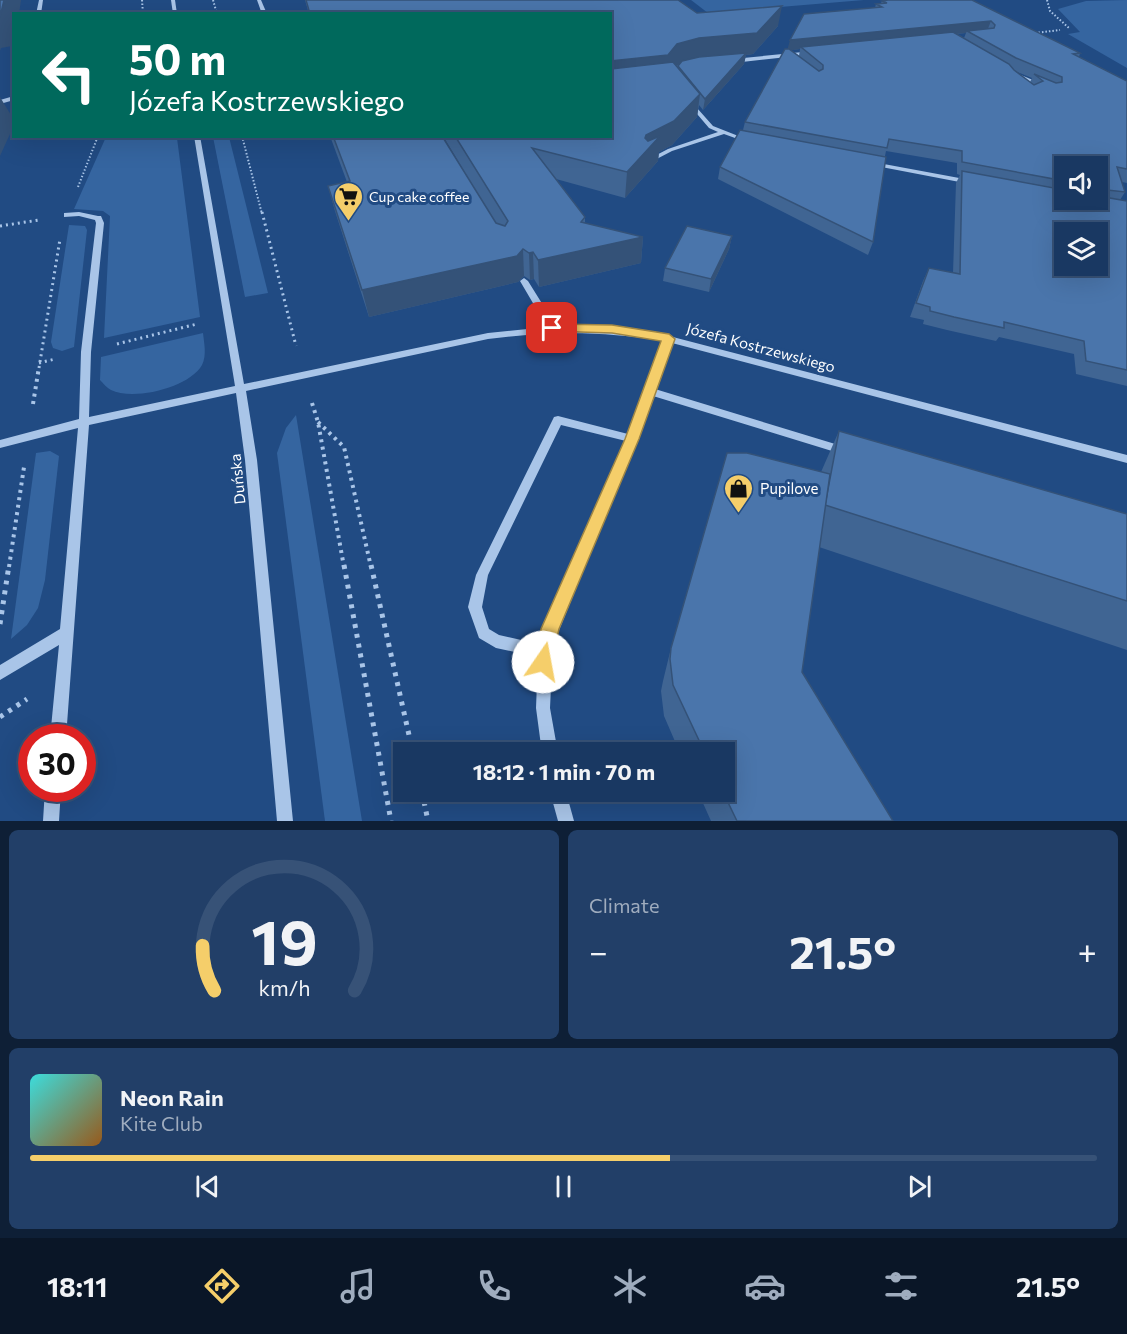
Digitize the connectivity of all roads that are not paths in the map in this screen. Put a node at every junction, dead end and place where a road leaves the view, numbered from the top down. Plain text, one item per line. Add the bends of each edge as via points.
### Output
1 (823, 52) edge
2 (788, 55) junction
3 (795, 61) edge
4 (720, 62) edge
5 (1025, 88) edge
6 (1053, 91) edge
7 (682, 92) edge
8 (721, 133) junction
9 (196, 138) edge
10 (756, 143) edge
11 (647, 162) edge
12 (869, 163) edge
13 (973, 182) edge
14 (67, 215) road end
15 (524, 281) dead end
16 (552, 328) junction
17 (669, 339) junction
18 (240, 388) junction
19 (650, 391) junction
20 (84, 422) junction
21 (632, 439) junction
22 (0, 444) edge
23 (853, 453) edge
24 (1127, 459) edge
25 (66, 633) junction
26 (544, 652) junction
27 (0, 673) edge
28 (59, 724) edge
29 (548, 742) edge
30 (52, 802) edge
31 (561, 802) edge
32 (51, 821) edge
33 (285, 821) edge
34 (566, 821) edge

1 - 2 street
2 - 3 street
2 - 4 street
5 - 6 street via 1008,72
7 - 8 street via 711,127
8 - 10 street
8 - 11 street
9 - 18 street, Duńska
12 - 13 street
14 - 20 street via 89,215 100,223 86,352
15 - 16 street
16 - 17 street, Józefa Kostrzewskiego via 612,329
16 - 18 street, Józefa Kostrzewskiego via 488,336
17 - 19 street
17 - 24 street, Józefa Kostrzewskiego
18 - 20 street, Józefa Kostrzewskiego
18 - 33 street, Duńska
19 - 21 street
19 - 23 street
20 - 22 street, Józefa Kostrzewskiego
20 - 25 street
21 - 26 street via 550,629
21 - 26 street via 558,420 482,575 475,607 484,633 496,641
25 - 27 street
25 - 28 street
26 - 29 street via 543,708
30 - 32 street
31 - 34 street

